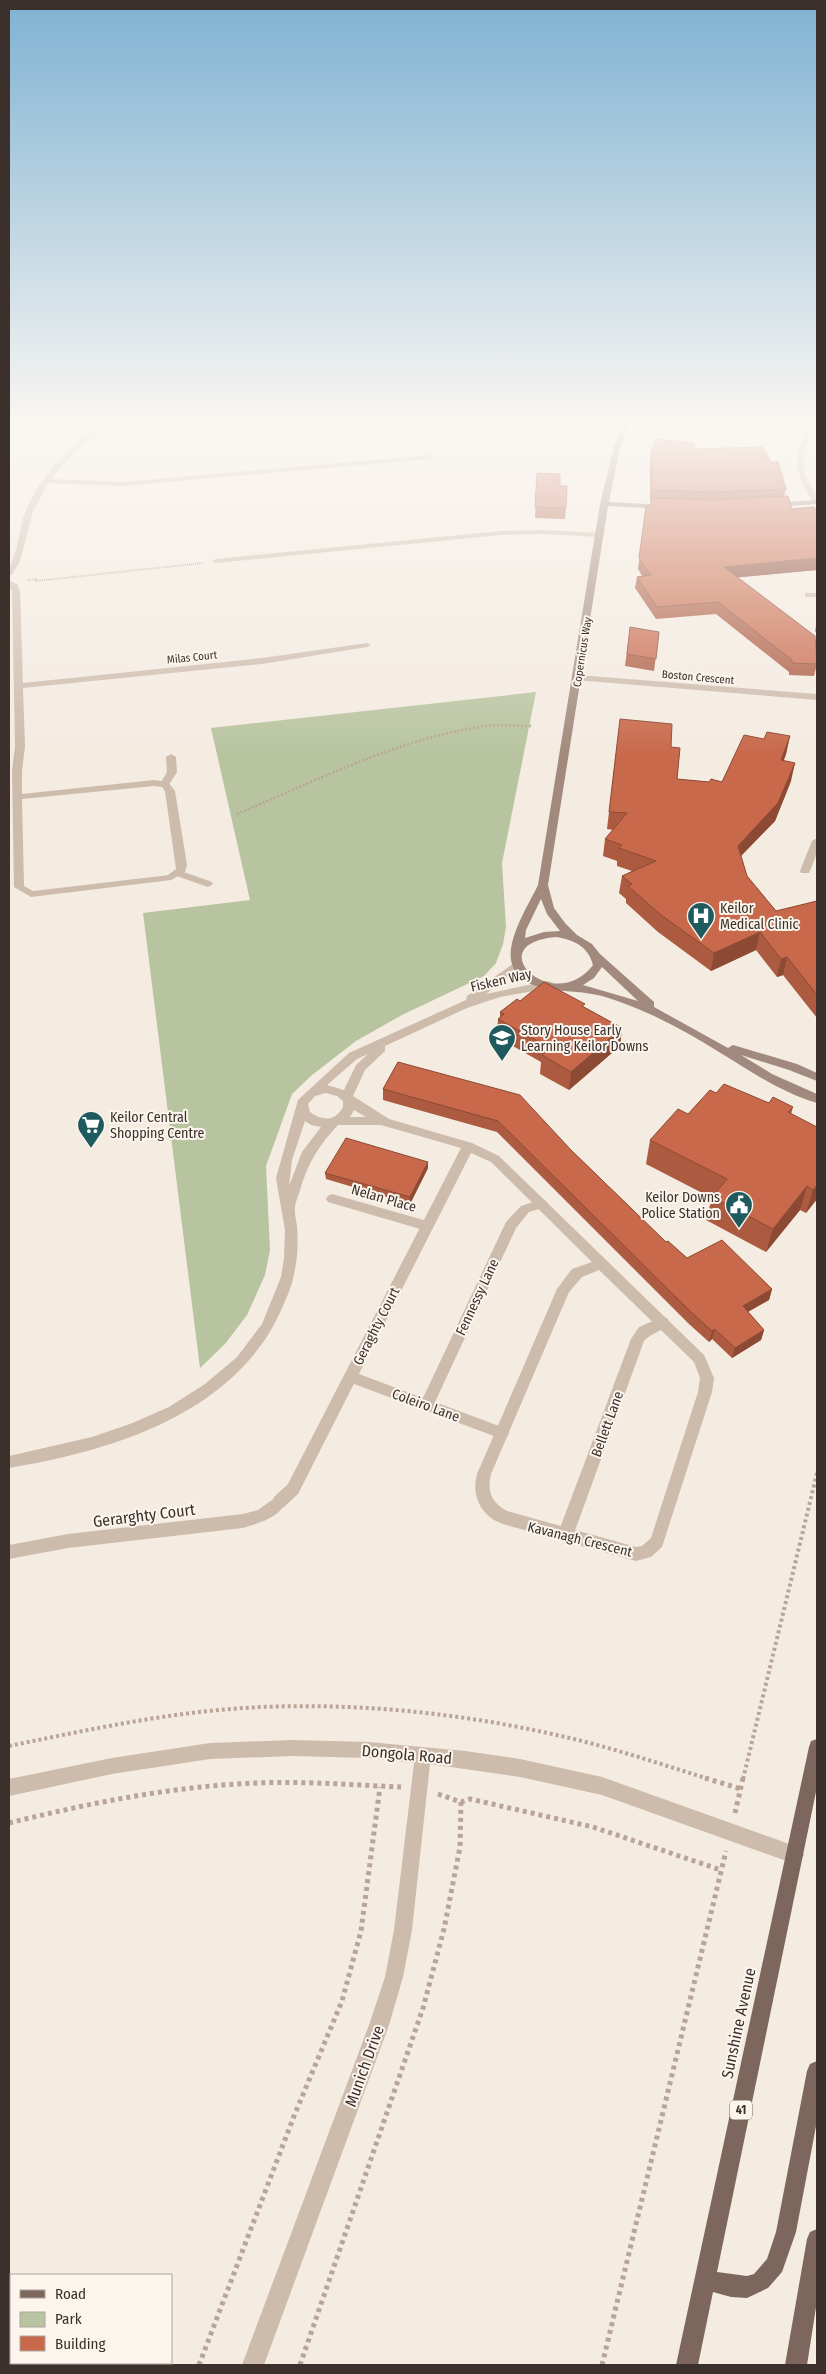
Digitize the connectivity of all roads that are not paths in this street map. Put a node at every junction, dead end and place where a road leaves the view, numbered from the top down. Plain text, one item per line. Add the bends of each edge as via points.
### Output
1 (24, 534) edge
2 (493, 534) edge
3 (568, 534) edge
4 (600, 536) joint
5 (216, 561) road end
6 (9, 573) edge
7 (10, 584) edge
8 (808, 595) dead end
9 (817, 595) edge
10 (367, 645) dead end
11 (578, 678) junction
12 (18, 686) junction
13 (817, 697) edge
14 (170, 757) dead end
15 (165, 784) junction
16 (18, 798) junction
17 (817, 841) edge
18 (805, 871) dead end
19 (178, 873) junction
20 (208, 884) dead end
21 (544, 885) junction
22 (574, 938) junction
23 (597, 957) junction
24 (516, 959) junction
25 (547, 985) junction
26 (567, 986) junction
27 (463, 1005) junction
28 (659, 1014) junction
29 (395, 1037) junction
30 (718, 1045) junction
31 (817, 1077) edge
32 (311, 1093) junction
33 (817, 1098) edge
34 (349, 1099) junction
35 (302, 1109) junction
36 (336, 1122) junction
37 (385, 1122) junction
38 (468, 1146) junction
39 (332, 1198) dead end
40 (542, 1204) junction
41 (288, 1210) junction
42 (426, 1226) junction
43 (602, 1263) junction
44 (662, 1322) junction
45 (350, 1377) junction
46 (427, 1405) junction
47 (502, 1433) junction
48 (9, 1462) edge
49 (279, 1502) joint
50 (565, 1536) junction
51 (9, 1552) edge
52 (817, 1747) edge
53 (423, 1754) junction
54 (9, 1786) edge
55 (795, 1855) junction
56 (817, 2071) edge
57 (817, 2239) edge
58 (705, 2278) junction
59 (253, 2365) edge
60 (687, 2365) edge
61 (796, 2365) edge

1 - 6 street via 15,568
2 - 5 street
3 - 4 street
4 - 11 street, Copernicus Way
7 - 12 street via 16,591
8 - 9 street
10 - 12 street, Milas Court via 271,660
11 - 13 street, Boston Crescent
11 - 21 street, Copernicus Way
12 - 16 street
14 - 15 street via 172,772
15 - 16 street
15 - 19 street via 170,791 182,865
16 - 19 street via 19,887 24,891 31,894 52,892 161,879
17 - 18 street
19 - 20 street
21 - 22 street, Copernicus Way via 552,917
21 - 24 street, Copernicus Way via 521,930
22 - 23 street via 592,949
22 - 24 street via 556,934 538,936 524,944
23 - 26 street via 598,965 588,979
23 - 28 street
24 - 25 street via 519,970 531,980
24 - 27 street, Fisken Way via 495,983
25 - 26 street
25 - 27 street, Fisken Way
26 - 28 street via 610,993
27 - 29 street, Fisken Way
28 - 30 street
29 - 32 street, Fisken Way via 345,1061
29 - 34 street, Fisken Way via 360,1068
30 - 31 street
30 - 33 street via 770,1078
32 - 34 street via 335,1090
32 - 35 street via 302,1103
34 - 36 street via 347,1115
34 - 37 street, Kavanagh Crescent
35 - 36 street via 313,1121
35 - 41 street via 282,1178
36 - 37 street, Kavanagh Crescent
36 - 41 street via 310,1147 299,1170
37 - 38 street, Kavanagh Crescent
38 - 40 street, Kavanagh Crescent via 495,1159
38 - 42 street, Geraghty Court
39 - 42 street, Nelan Place
40 - 43 street, Kavanagh Crescent
40 - 46 street, Fennessy Lane via 525,1209 511,1225
41 - 48 street via 292,1246 284,1287 266,1328 216,1385 166,1415 115,1437
42 - 45 street, Geraghty Court
43 - 44 street, Kavanagh Crescent
43 - 47 street, Kavanagh Crescent via 577,1273 564,1288
44 - 50 street, Bellett Lane via 644,1331 638,1339
44 - 50 street, Kavanagh Crescent via 699,1359 707,1378 657,1542 646,1552 636,1554
45 - 46 street, Coleiro Lane
45 - 49 street, Geraghty Court via 294,1489
46 - 47 street, Coleiro Lane
47 - 50 street, Kavanagh Crescent via 481,1484 485,1502 503,1517
49 - 51 street, Gerarghty Court via 263,1515 243,1521 68,1541
52 - 55 main road, Sunshine Avenue / 41
53 - 54 street, Dongola Road via 292,1748 210,1751
53 - 55 street, Dongola Road via 520,1768 602,1786
53 - 59 street, Munich Drive via 403,1930 394,1977
55 - 58 main road, Sunshine Avenue / 41
56 - 58 main road via 786,2232 775,2265 761,2280 747,2287
57 - 61 main road
58 - 60 main road, Sunshine Avenue / 41

